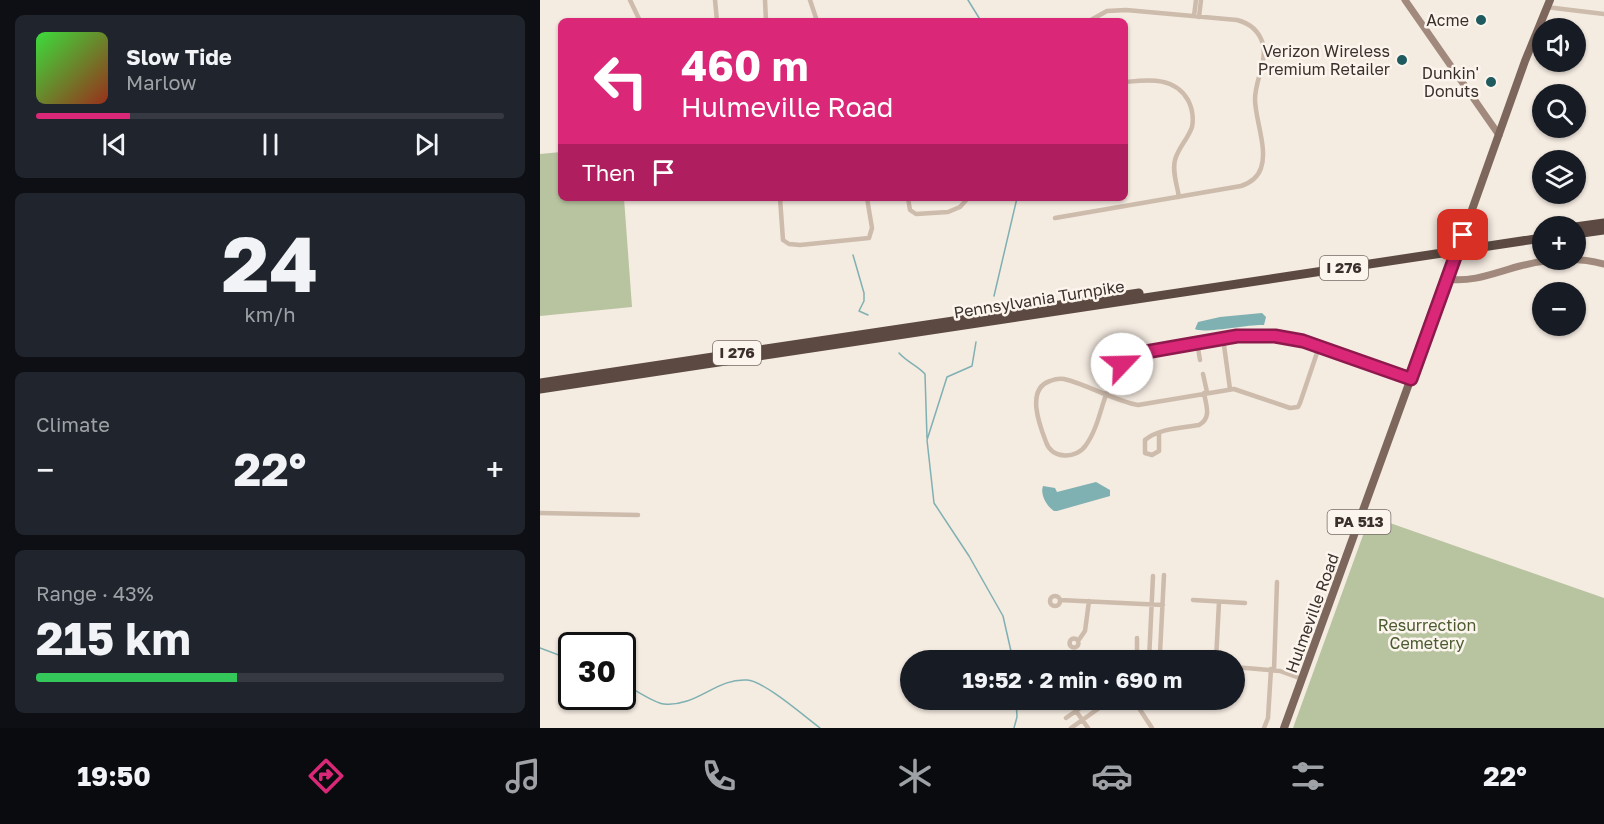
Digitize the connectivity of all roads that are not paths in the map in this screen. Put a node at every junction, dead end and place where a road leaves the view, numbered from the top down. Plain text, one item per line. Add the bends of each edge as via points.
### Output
1 (630, 0) edge
2 (716, 0) edge
3 (765, 0) edge
4 (810, 0) edge
5 (1196, 0) edge
6 (1201, 0) edge
7 (1405, 0) edge
8 (1548, 4) edge
9 (1604, 14) edge
10 (1197, 16) junction
11 (639, 18) edge
12 (717, 18) edge
13 (766, 18) edge
14 (816, 18) edge
15 (1095, 18) edge
16 (1128, 82) edge
17 (1499, 135) junction
18 (1179, 197) junction
19 (780, 201) edge
20 (868, 201) edge
21 (908, 201) edge
22 (965, 201) edge
23 (1055, 218) dead end
24 (1604, 223) edge
25 (1586, 225) edge
26 (1604, 230) edge
27 (1586, 232) edge
28 (1532, 234) edge
29 (1532, 240) edge
30 (1604, 264) edge
31 (1447, 279) junction
32 (1223, 338) junction
33 (1197, 342) junction
34 (1319, 347) junction
35 (1200, 360) dead end
36 (1203, 374) dead end
37 (1411, 379) junction
38 (540, 383) edge
39 (1230, 388) junction
40 (540, 389) edge
41 (1205, 393) junction
42 (1106, 394) junction
43 (1159, 433) junction
44 (540, 513) edge
45 (638, 515) dead end
46 (1164, 574) dead end
47 (1153, 576) dead end
48 (1277, 582) dead end
49 (1060, 600) dead end
50 (1192, 600) dead end
51 (1089, 601) junction
52 (1219, 602) junction
53 (1245, 603) dead end
54 (1152, 604) junction
55 (1162, 605) junction
56 (1137, 638) dead end
57 (1078, 640) dead end
58 (1137, 650) edge
59 (1150, 650) edge
60 (1160, 650) edge
61 (1217, 650) edge
62 (1245, 668) edge
63 (1272, 670) junction
64 (1302, 679) junction
65 (1096, 710) edge
66 (1140, 710) edge
67 (1076, 711) joint
68 (1066, 718) dead end
69 (1082, 719) junction
70 (1071, 728) edge
71 (1088, 728) edge
72 (1152, 728) edge
73 (1264, 728) edge
74 (1284, 728) edge

1 - 11 street
2 - 12 street
3 - 13 street
4 - 14 street
5 - 10 street
6 - 10 street
7 - 17 main road
8 - 9 street
8 - 17 main road, Hulmeville Road / PA 513
10 - 15 street via 1111,10
10 - 18 street via 1245,22 1260,38 1263,52 1255,101 1263,160 1257,174 1245,184
16 - 18 street via 1165,81 1190,103 1191,127 1175,161
17 - 31 main road, Hulmeville Road / PA 513, bridge
18 - 23 street
19 - 20 street via 782,236 789,244 869,238 872,228
21 - 22 street via 910,210 916,214 955,210
24 - 25 highway
26 - 27 highway
28 - 38 highway, Pennsylvania Turnpike / I 276
29 - 40 highway, Pennsylvania Turnpike / I 276
30 - 31 main road via 1586,260 1548,261 1468,280
31 - 37 main road, Hulmeville Road / PA 513
32 - 33 street
32 - 34 street via 1275,336
32 - 39 street
33 - 35 street
33 - 42 street via 1133,356 1113,375
34 - 37 street
34 - 39 street via 1298,407 1290,408
36 - 41 street
37 - 64 main road, Hulmeville Road / PA 513
39 - 41 street
41 - 42 street via 1138,405
41 - 43 street via 1207,414 1203,422
42 - 42 street via 1062,379 1042,386 1036,405 1047,446 1065,455 1083,449
43 - 43 street via 1159,451 1145,453 1145,440
44 - 45 street
46 - 55 street
47 - 54 street
48 - 63 street
49 - 51 street
50 - 52 street
51 - 54 street
51 - 57 street via 1085,631
52 - 53 street
52 - 61 street
54 - 55 street
54 - 59 street
55 - 60 street
56 - 58 street
62 - 63 street
63 - 64 street
63 - 73 street
64 - 74 main road, Hulmeville Road / PA 513
65 - 69 street
66 - 72 street
67 - 68 street
67 - 69 street
69 - 70 street
69 - 71 street

